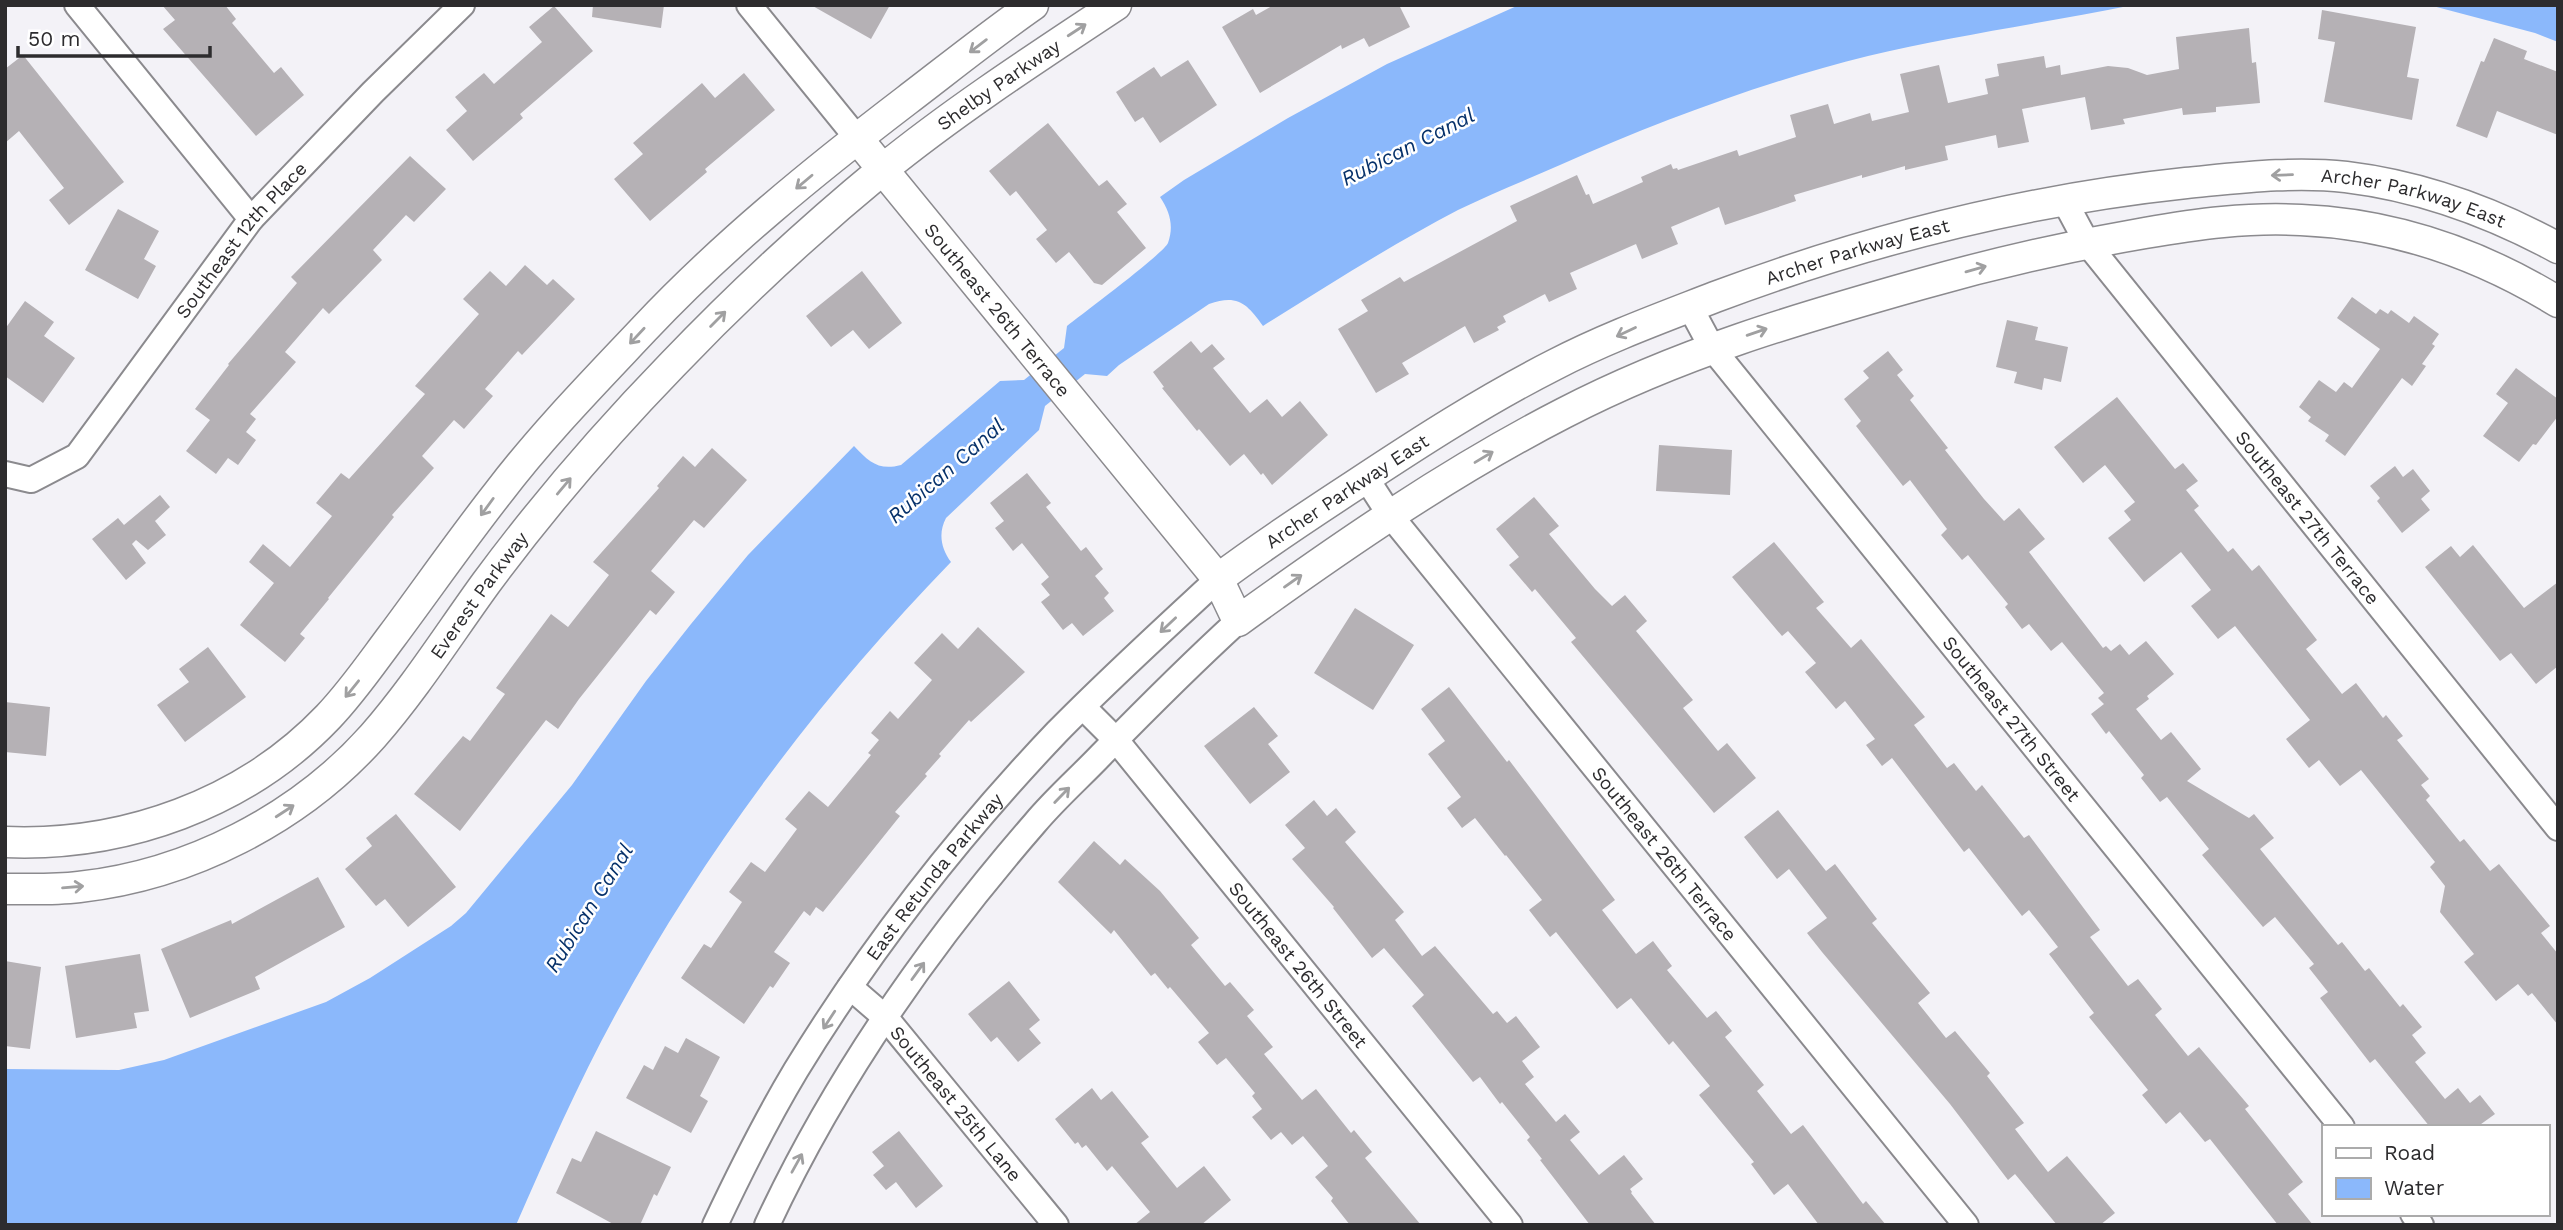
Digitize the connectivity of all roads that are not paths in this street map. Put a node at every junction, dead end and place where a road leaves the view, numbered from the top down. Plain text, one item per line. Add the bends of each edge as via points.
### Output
1 (77, 5) edge
2 (462, 5) edge
3 (749, 5) edge
4 (1033, 5) edge
5 (1116, 5) edge
6 (857, 138) junction
7 (883, 170) junction
8 (2064, 200) junction
9 (251, 219) junction
10 (2087, 243) junction
11 (2558, 248) edge
12 (2558, 302) edge
13 (1690, 307) junction
14 (1712, 348) junction
15 (5, 474) edge
16 (1366, 478) junction
17 (1390, 515) junction
18 (1218, 579) junction
19 (1238, 621) junction
20 (393, 635) junction
21 (428, 663) junction
22 (1083, 707) junction
23 (1116, 740) junction
24 (2558, 828) edge
25 (5, 842) edge
26 (5, 888) edge
27 (850, 988) junction
28 (886, 1018) junction
29 (2340, 1125) edge
30 (715, 1225) edge
31 (767, 1225) edge
32 (1056, 1225) edge
33 (1510, 1225) edge
34 (1966, 1225) edge

1 - 9 street
2 - 9 street, Southeast 12th Place
3 - 6 street, Southeast 26th Terrace
4 -> 6 street
7 -> 5 street, Shelby Parkway via 1020,68
6 - 7 street, Southeast 26th Terrace
6 -> 20 street via 729,245 646,327 534,448
7 - 18 street, Southeast 26th Terrace
21 -> 7 street, Everest Parkway via 533,523 671,366 769,268
8 - 10 street, Southeast 27th Terrace
11 -> 8 street, Archer Parkway East via 2449,200 2345,177 2244,177
8 - 13 street, Archer Parkway East via 1874,243
9 - 15 street, Southeast 12th Place via 77,456 31,480
10 - 12 street, Archer Parkway East via 2230,220 2304,220 2366,227 2450,249
14 -> 10 street, Archer Parkway East via 1786,322 1964,272
10 - 24 street, Southeast 27th Terrace
13 - 14 street, Southeast 27th Street
13 -> 16 street, Archer Parkway East via 1557,363
17 -> 14 street, Archer Parkway East via 1566,412
14 - 29 street, Southeast 27th Street
16 - 17 street, Southeast 26th Terrace
16 - 18 street, Archer Parkway East
19 -> 17 street, Archer Parkway East
17 - 34 street, Southeast 26th Terrace
18 - 19 street, Southeast 26th Terrace
18 -> 22 street, East Retunda Parkway
19 - 23 street
20 - 21 street
20 -> 25 street via 350,692 300,743 210,802 108,835
26 -> 21 street, Everest Parkway via 79,887 116,881 189,860 257,828 345,765 393,712
22 - 23 street, Southeast 26th Street
22 - 27 street, East Retunda Parkway via 976,822
28 -> 23 street via 980,889 1037,821
23 - 33 street, Southeast 26th Street
27 - 28 street, Southeast 25th Lane
27 -> 30 street, East Retunda Parkway via 796,1071
31 -> 28 street via 835,1096
28 - 32 street, Southeast 25th Lane

